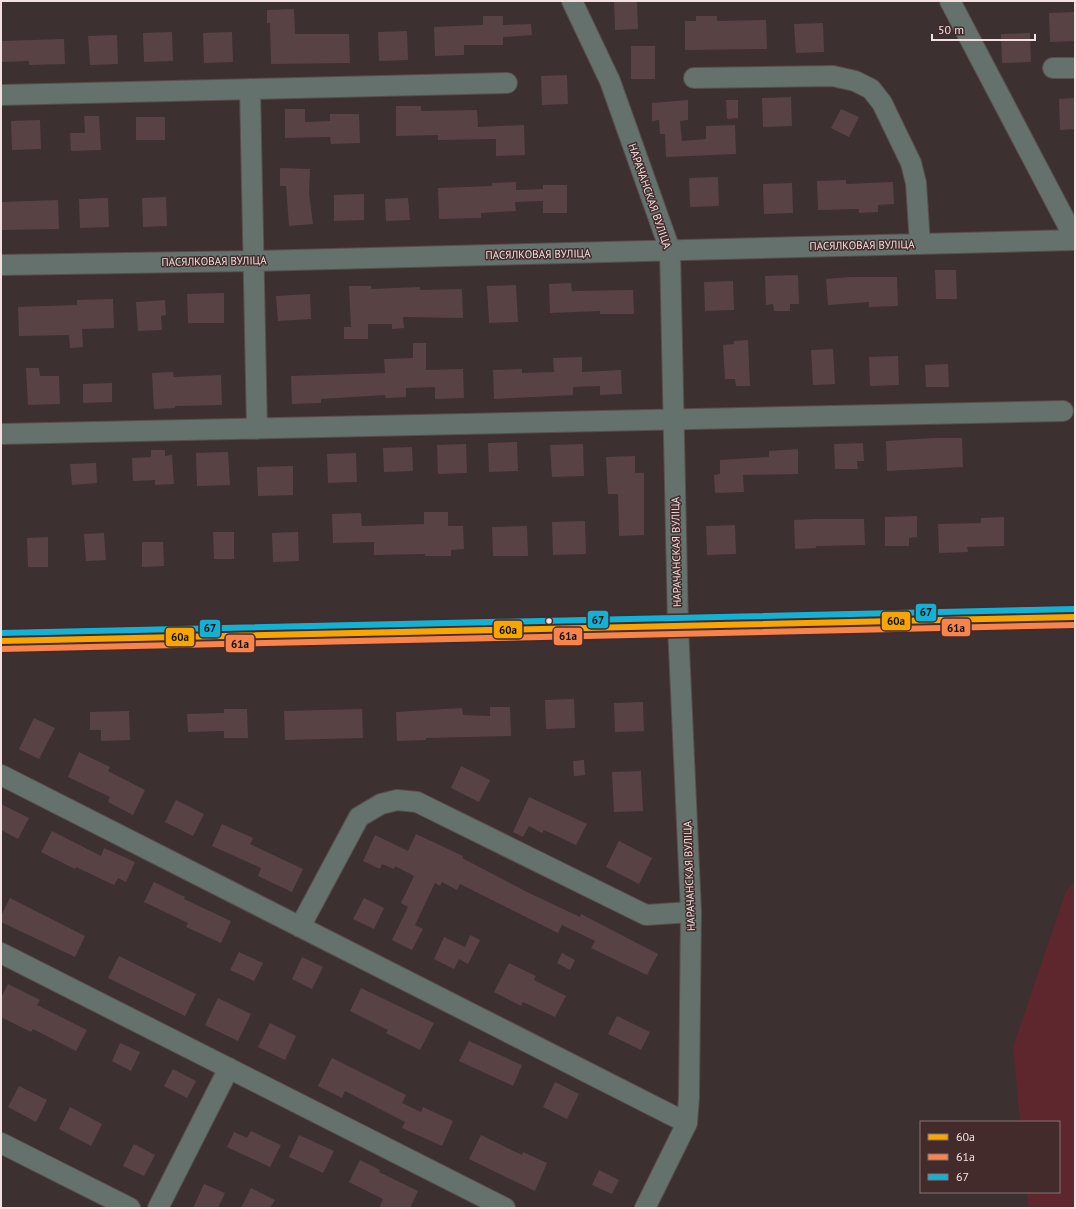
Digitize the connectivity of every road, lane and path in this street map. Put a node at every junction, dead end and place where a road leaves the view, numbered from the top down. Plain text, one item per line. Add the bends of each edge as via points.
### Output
1 (572, 1) edge
2 (950, 1) edge
3 (1053, 68) dead end
4 (1075, 68) edge
5 (694, 78) dead end
6 (507, 83) dead end
7 (250, 89) junction
8 (1, 95) edge
9 (1075, 239) edge
10 (920, 244) junction
11 (670, 250) junction
12 (253, 261) junction
13 (1, 265) edge
14 (1063, 411) dead end
15 (674, 419) junction
16 (258, 429) junction
17 (1, 434) edge
18 (1075, 617) edge
19 (678, 626) junction
20 (1, 641) edge
21 (1, 775) edge
22 (691, 912) junction
23 (300, 927) junction
24 (1, 952) edge
25 (229, 1068) junction
26 (687, 1124) junction
27 (1, 1143) edge
28 (130, 1208) edge
29 (158, 1208) edge
30 (505, 1208) edge
31 (645, 1208) edge

1 - 11 street, НАРАЧАНСКАЯ ВУЛІЦА via 610,81
2 - 9 street
3 - 4 street
5 - 10 street via 833,76 855,81 871,89 882,103 911,163 916,183
6 - 7 street
7 - 8 street
7 - 12 street
9 - 10 street, ПАСЯЛКОВАЯ ВУЛІЦА
10 - 11 street, ПАСЯЛКОВАЯ ВУЛІЦА
11 - 12 street, ПАСЯЛКОВАЯ ВУЛІЦА
11 - 15 street, НАРАЧАНСКАЯ ВУЛІЦА
12 - 13 street, ПАСЯЛКОВАЯ ВУЛІЦА
12 - 16 street
14 - 15 street
15 - 16 street
15 - 19 street, НАРАЧАНСКАЯ ВУЛІЦА
16 - 17 street
18 - 19 street
19 - 20 street
19 - 22 street, НАРАЧАНСКАЯ ВУЛІЦА
21 - 23 street
22 - 23 street via 646,915 417,802 397,800 381,804 359,817
22 - 26 street, НАРАЧАНСКАЯ ВУЛІЦА
23 - 26 street
24 - 25 street
25 - 29 street
25 - 30 street
26 - 31 street, НАРАЧАНСКАЯ ВУЛІЦА
27 - 28 street

